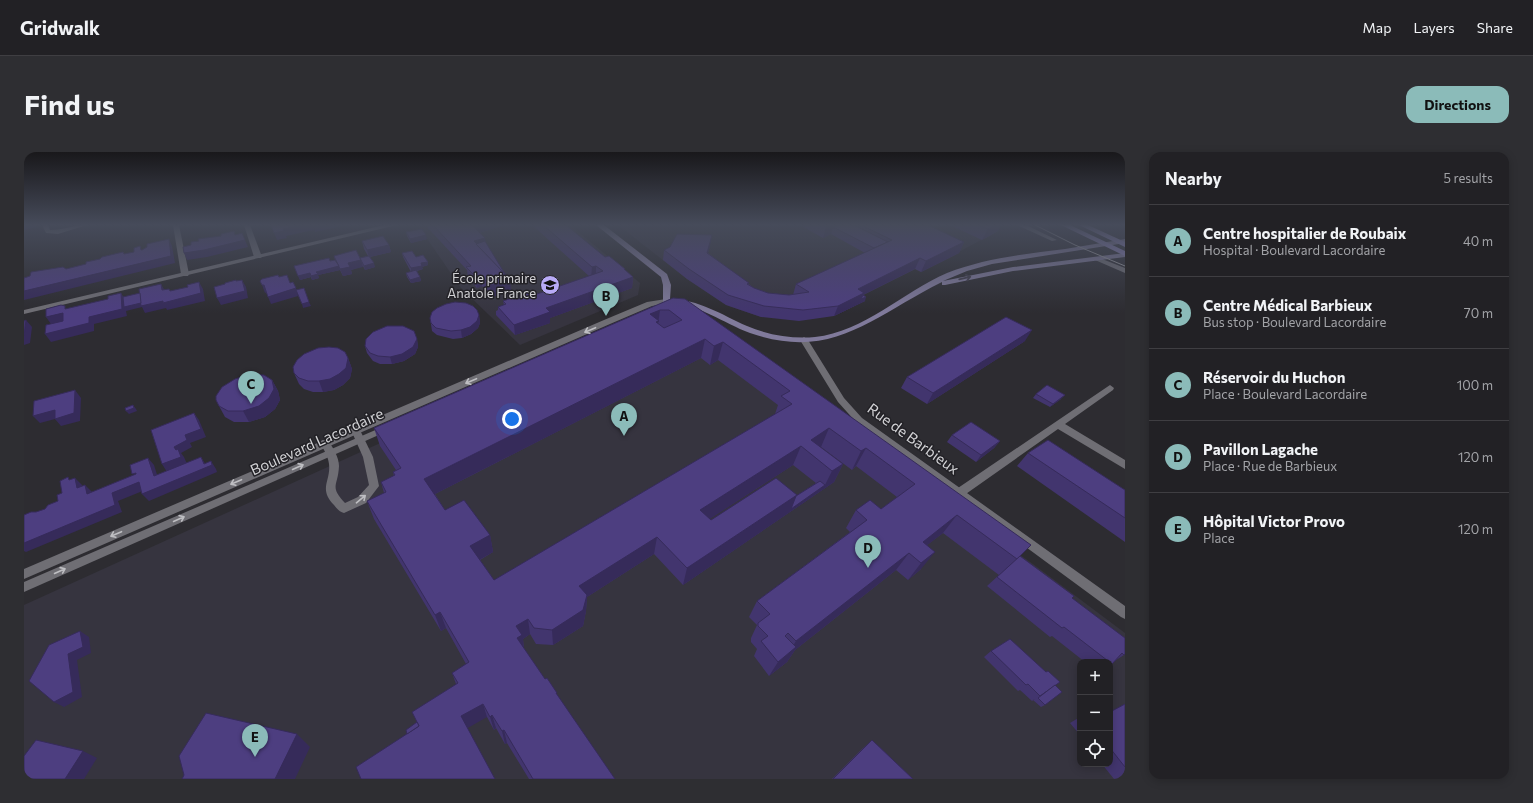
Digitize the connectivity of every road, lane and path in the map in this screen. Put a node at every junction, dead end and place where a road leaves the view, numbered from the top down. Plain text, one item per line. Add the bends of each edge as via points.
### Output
1 (181, 254) edge
2 (270, 254) edge
3 (636, 254) edge
4 (1040, 254) edge
5 (1125, 255) edge
6 (258, 257) joint
7 (1097, 259) junction
8 (1125, 271) edge
9 (185, 274) junction
10 (928, 287) junction
11 (666, 304) junction
12 (24, 312) edge
13 (804, 340) junction
14 (1110, 388) dead end
15 (1058, 424) junction
16 (358, 434) junction
17 (325, 443) junction
18 (331, 453) junction
19 (1125, 465) edge
20 (959, 493) junction
21 (24, 574) edge
22 (24, 587) edge
23 (1125, 613) edge

1 - 9 street
2 - 6 street
3 - 11 main road via 664,276 667,285
4 - 10 main road via 998,261 961,271
5 - 7 main road
6 - 9 street
7 - 8 street
10 -> 7 main road via 1006,270
9 - 12 street
10 - 13 main road via 849,330 824,338
11 - 13 main road via 689,305 758,333
11 - 16 street, Boulevard Lacordaire
13 - 20 street, Rue de Barbieux via 851,413
14 - 15 street
15 - 19 street
15 - 20 street
16 - 17 street, Boulevard Lacordaire
16 - 18 street, Boulevard Lacordaire
18 -> 16 street via 334,465 330,490 344,510 362,500 374,486 371,469
17 - 18 street
17 -> 21 street, Boulevard Lacordaire
22 -> 18 street, Boulevard Lacordaire
20 - 23 street, Rue de Barbieux

